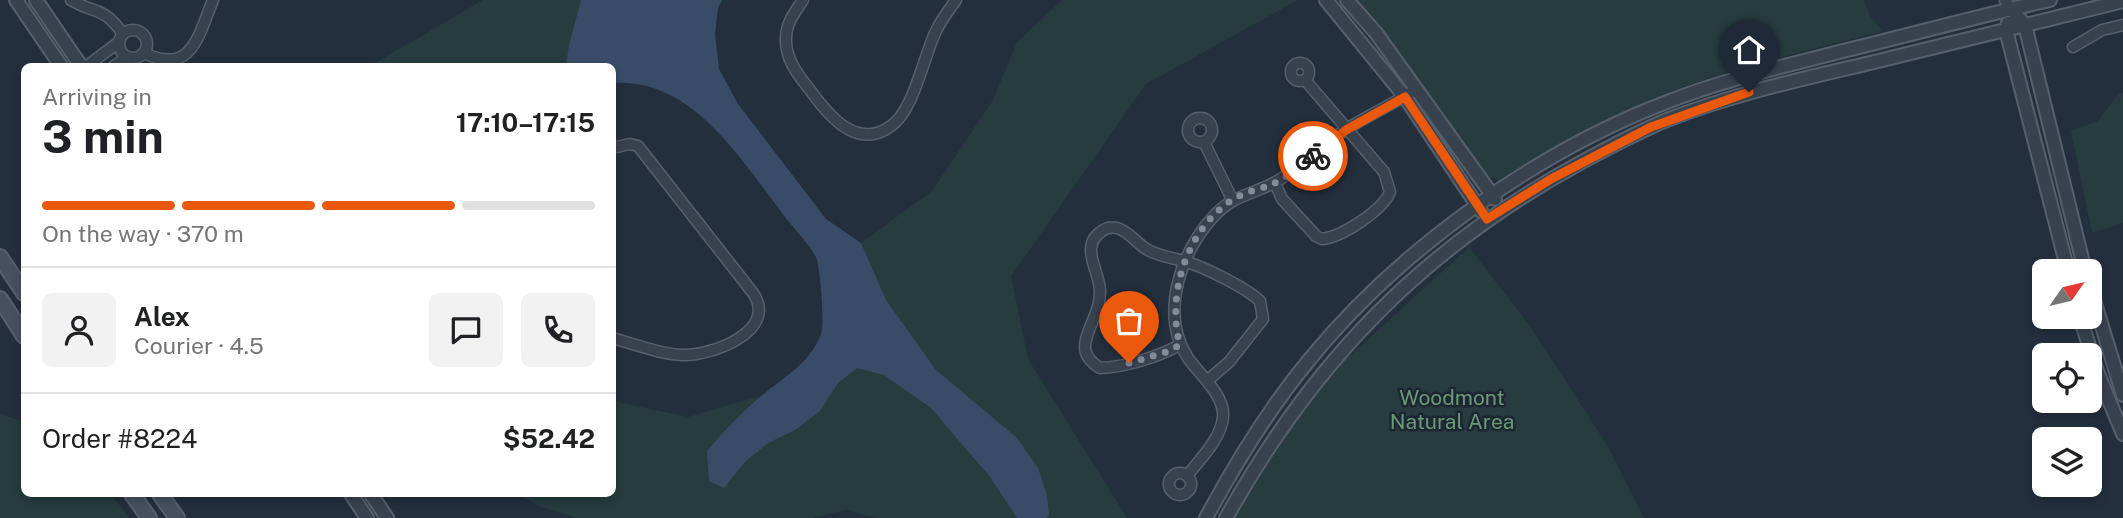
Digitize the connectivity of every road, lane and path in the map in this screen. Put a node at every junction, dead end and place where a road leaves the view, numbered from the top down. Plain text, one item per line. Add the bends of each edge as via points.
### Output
1 (16, 0) edge
2 (36, 0) edge
3 (71, 0) edge
4 (213, 0) edge
5 (803, 0) edge
6 (956, 0) edge
7 (1326, 0) edge
8 (1347, 0) edge
9 (2050, 0) edge
10 (2123, 1) edge
11 (2008, 4) edge
12 (2025, 25) junction
13 (2123, 25) edge
14 (2006, 30) junction
15 (121, 38) junction
16 (2073, 47) dead end
17 (144, 53) junction
18 (127, 57) junction
19 (59, 63) edge
20 (79, 63) edge
21 (91, 63) edge
22 (118, 63) edge
23 (1305, 80) dead end
24 (1416, 89) junction
25 (1405, 97) junction
26 (1346, 130) junction
27 (1204, 142) dead end
28 (616, 147) edge
29 (1275, 183) junction
30 (1491, 195) junction
31 (1233, 199) junction
32 (1478, 205) junction
33 (1502, 209) junction
34 (1487, 219) junction
35 (0, 257) edge
36 (2065, 259) edge
37 (2082, 259) edge
38 (1185, 262) junction
39 (21, 288) edge
40 (0, 299) edge
41 (2102, 327) edge
42 (2084, 329) edge
43 (21, 331) edge
44 (616, 339) edge
45 (1180, 345) junction
46 (1207, 381) junction
47 (2123, 396) edge
48 (2123, 434) edge
49 (1187, 476) dead end
50 (134, 497) edge
51 (162, 497) edge
52 (353, 497) edge
53 (373, 497) edge
54 (149, 518) edge
55 (177, 518) edge
56 (368, 518) edge
57 (387, 518) edge
58 (1206, 518) edge
59 (1226, 518) edge

1 - 19 street
2 - 20 street
3 - 15 street via 112,19
4 - 17 street via 186,54 164,61
5 - 6 street via 788,23 786,38 787,53 799,76 836,121 857,134 876,134 900,120 936,30
7 - 25 street
8 - 24 street
9 - 11 street
10 - 12 street
11 - 12 street
11 - 14 street
11 - 30 street via 1668,101 1566,149
12 - 14 street
12 - 37 street
13 - 16 street via 2102,30
14 - 33 street via 1749,92 1667,120 1600,152
14 - 36 street
15 - 17 street via 135,30 144,35
15 - 18 street via 121,51
15 - 21 street
17 - 18 street
18 - 22 street
23 - 26 street
24 - 25 street
24 - 30 street
25 - 26 street
25 - 32 street
26 - 29 street
26 - 29 street via 1384,172 1390,192 1381,205 1340,235 1322,239 1282,199
27 - 31 street
28 - 44 street via 638,146 744,282 760,311 745,334 715,349 683,355
29 - 31 street
30 - 32 street
30 - 33 street
31 - 38 street via 1197,237
32 - 34 street
32 - 58 street via 1393,274 1310,358 1273,406
33 - 34 street
34 - 59 street via 1404,287 1325,368 1286,419
35 - 39 main road
38 - 45 street via 1175,307
38 - 45 street via 1147,250 1115,227 1101,231 1090,247 1100,283 1099,307 1085,347 1093,364 1110,368
38 - 46 street via 1246,291 1263,309 1258,327
40 - 43 main road
41 - 47 street
42 - 48 street
45 - 46 street
46 - 49 street via 1223,416 1212,443
50 - 54 main road
51 - 55 main road
52 - 56 street
53 - 57 street

